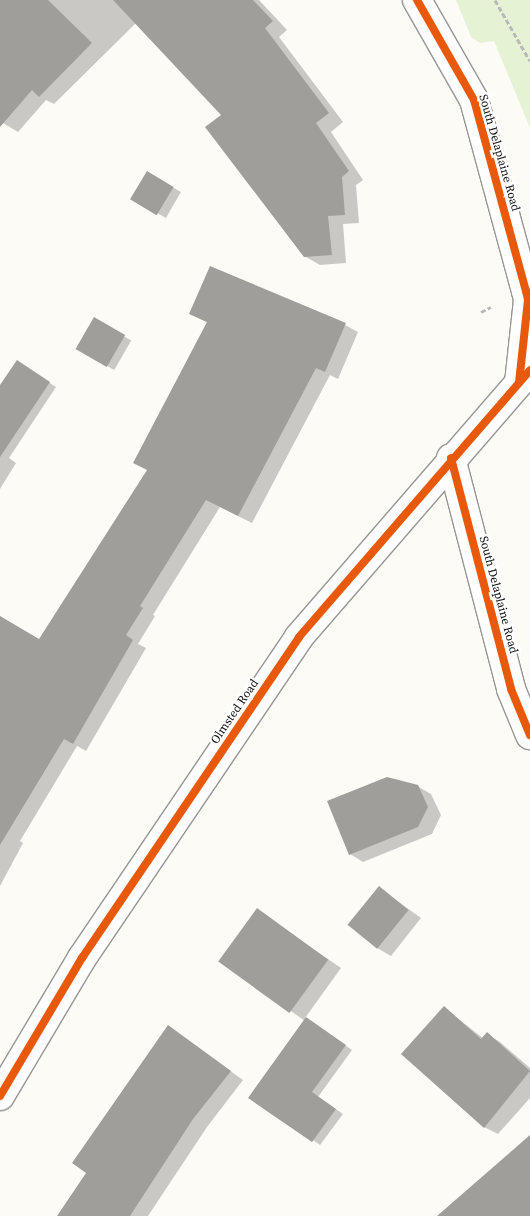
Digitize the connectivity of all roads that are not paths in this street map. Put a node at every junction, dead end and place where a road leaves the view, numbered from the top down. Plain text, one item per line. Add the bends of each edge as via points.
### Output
1 (417, 0) edge
2 (524, 376) edge
3 (451, 458) junction
4 (530, 735) edge
5 (0, 1096) edge

1 - 2 street, South Delaplaine Road via 474,100 528,300
2 - 3 street, Olmsted Road
3 - 4 street, South Delaplaine Road via 511,689
3 - 5 street, Olmsted Road via 299,637 82,958

